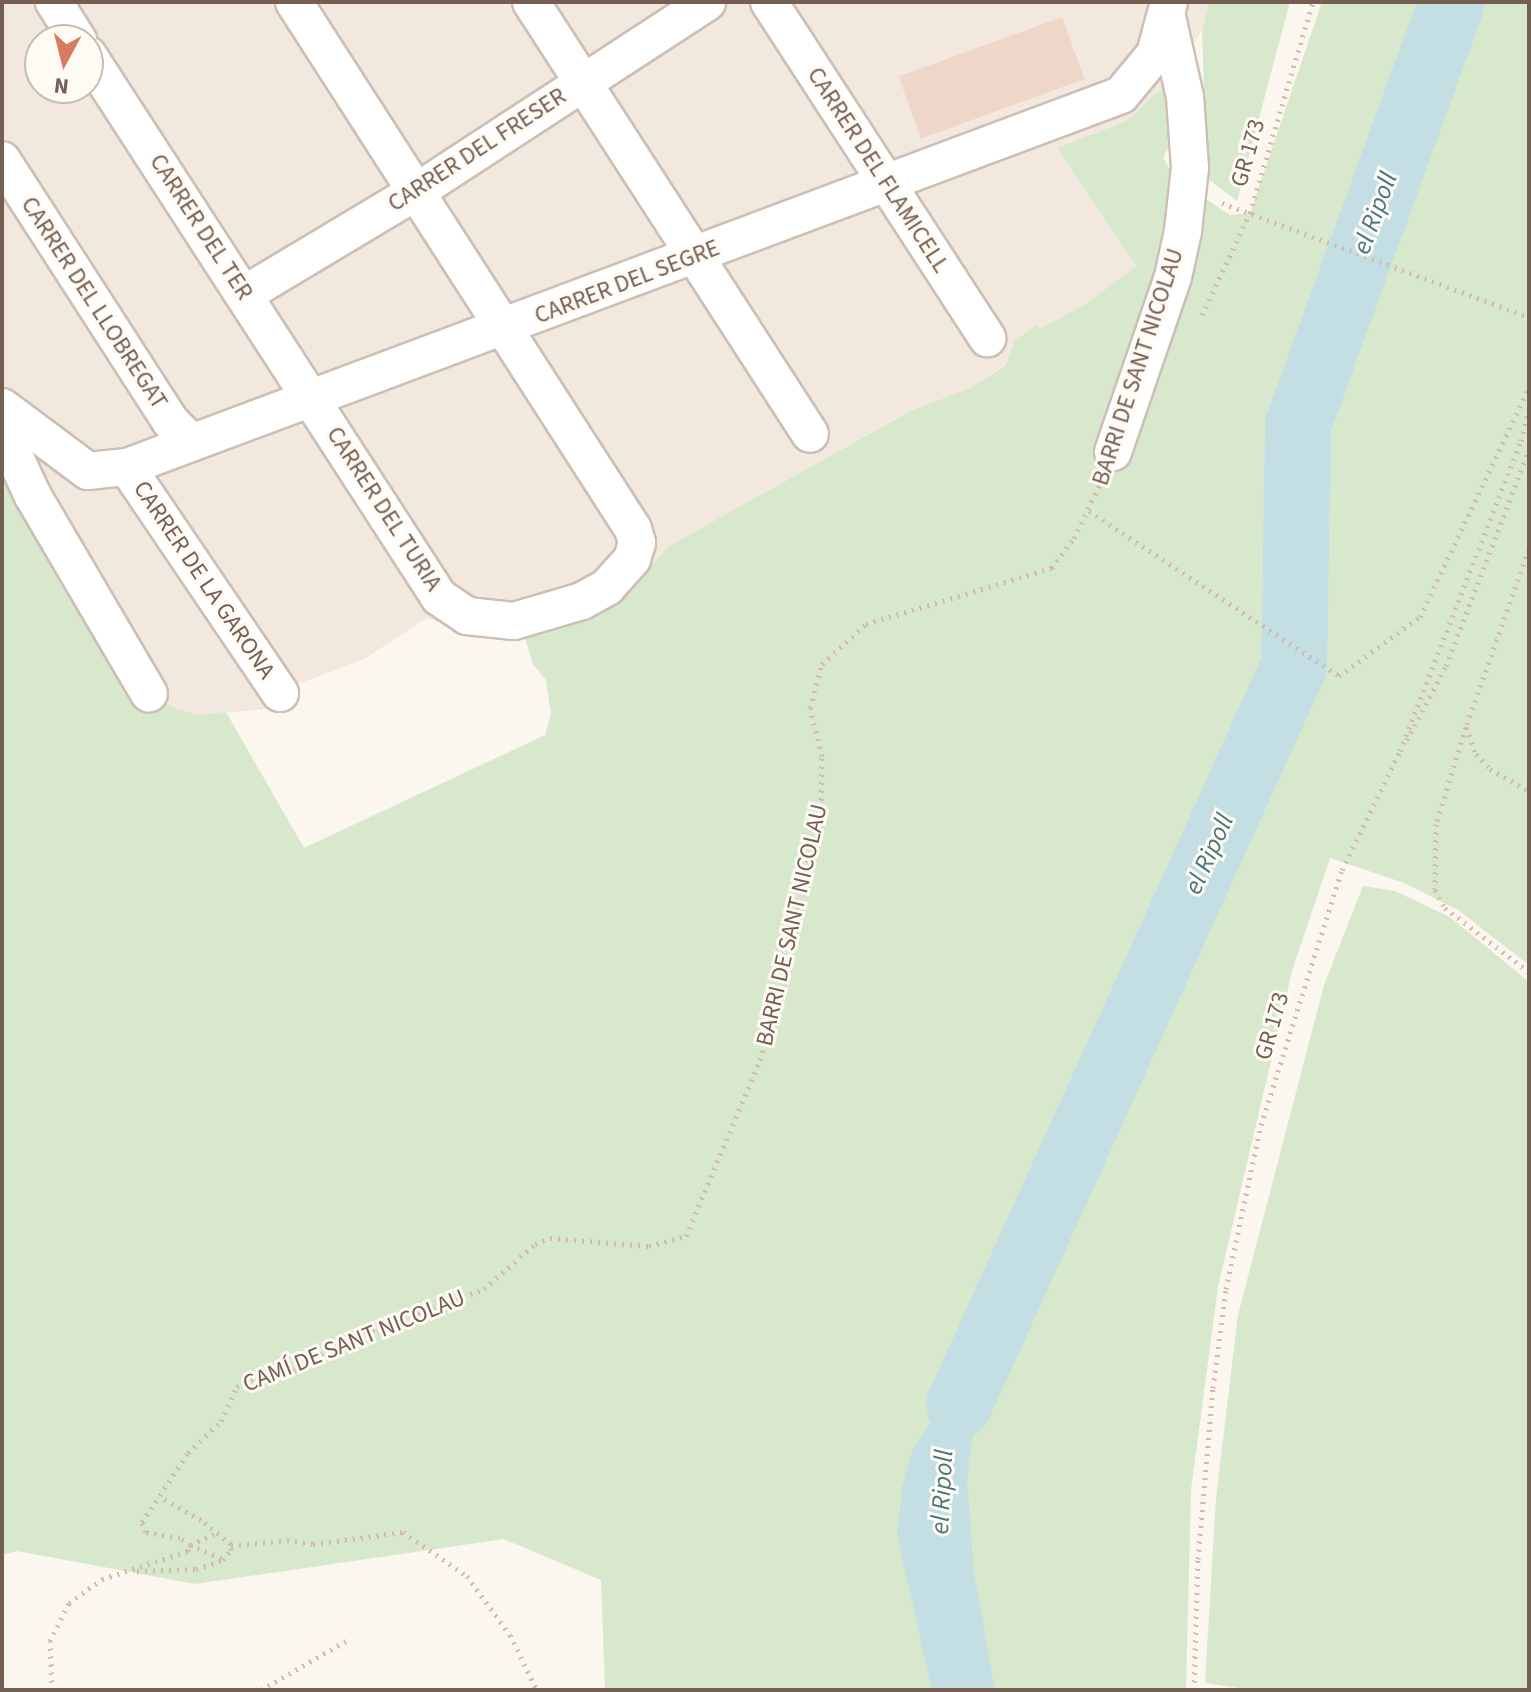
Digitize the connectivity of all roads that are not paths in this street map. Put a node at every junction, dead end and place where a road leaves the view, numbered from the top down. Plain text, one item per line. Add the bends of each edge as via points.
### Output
1 (54, 2) edge
2 (294, 2) edge
3 (531, 2) edge
4 (707, 2) edge
5 (769, 2) edge
6 (1164, 6) edge
7 (68, 24) edge
8 (104, 79) edge
9 (582, 82) junction
10 (2, 160) edge
11 (886, 184) junction
12 (419, 190) junction
13 (694, 256) junction
14 (245, 294) junction
15 (508, 327) junction
16 (987, 338) dead end
17 (313, 399) junction
18 (2, 407) edge
19 (2, 429) edge
20 (810, 434) dead end
21 (191, 442) junction
22 (1113, 452) road end
23 (127, 467) junction
24 (280, 693) dead end
25 (149, 694) dead end

1 - 7 street
2 - 12 street
3 - 9 street
4 - 9 street, CARRER DEL FRESER
5 - 11 street, CARRER DEL FLAMICELL
6 - 11 street, CARRER DEL SEGRE via 1150,64 1121,95
6 - 22 street, BARRI DE SANT NICOLAU via 1185,97 1188,190 1173,277
8 - 14 street, CARRER DEL TER
9 - 12 street, CARRER DEL FRESER
9 - 13 street
10 - 21 street, CARRER DEL LLOBREGAT via 171,422
11 - 13 street, CARRER DEL SEGRE
11 - 16 street, CARRER DEL FLAMICELL
12 - 14 street, CARRER DEL FRESER
12 - 15 street
13 - 15 street, CARRER DEL SEGRE
13 - 20 street
14 - 17 street, CARRER DEL TER
15 - 17 street, CARRER DEL SEGRE
15 - 17 street, CARRER DEL TURIA via 637,543 632,559 607,587 555,613 483,620 452,608 428,583
17 - 21 street, CARRER DEL SEGRE
18 - 23 street, CARRER DEL SEGRE via 88,471
19 - 25 street via 33,496
21 - 23 street, CARRER DEL SEGRE
23 - 24 street, CARRER DE LA GARONA

